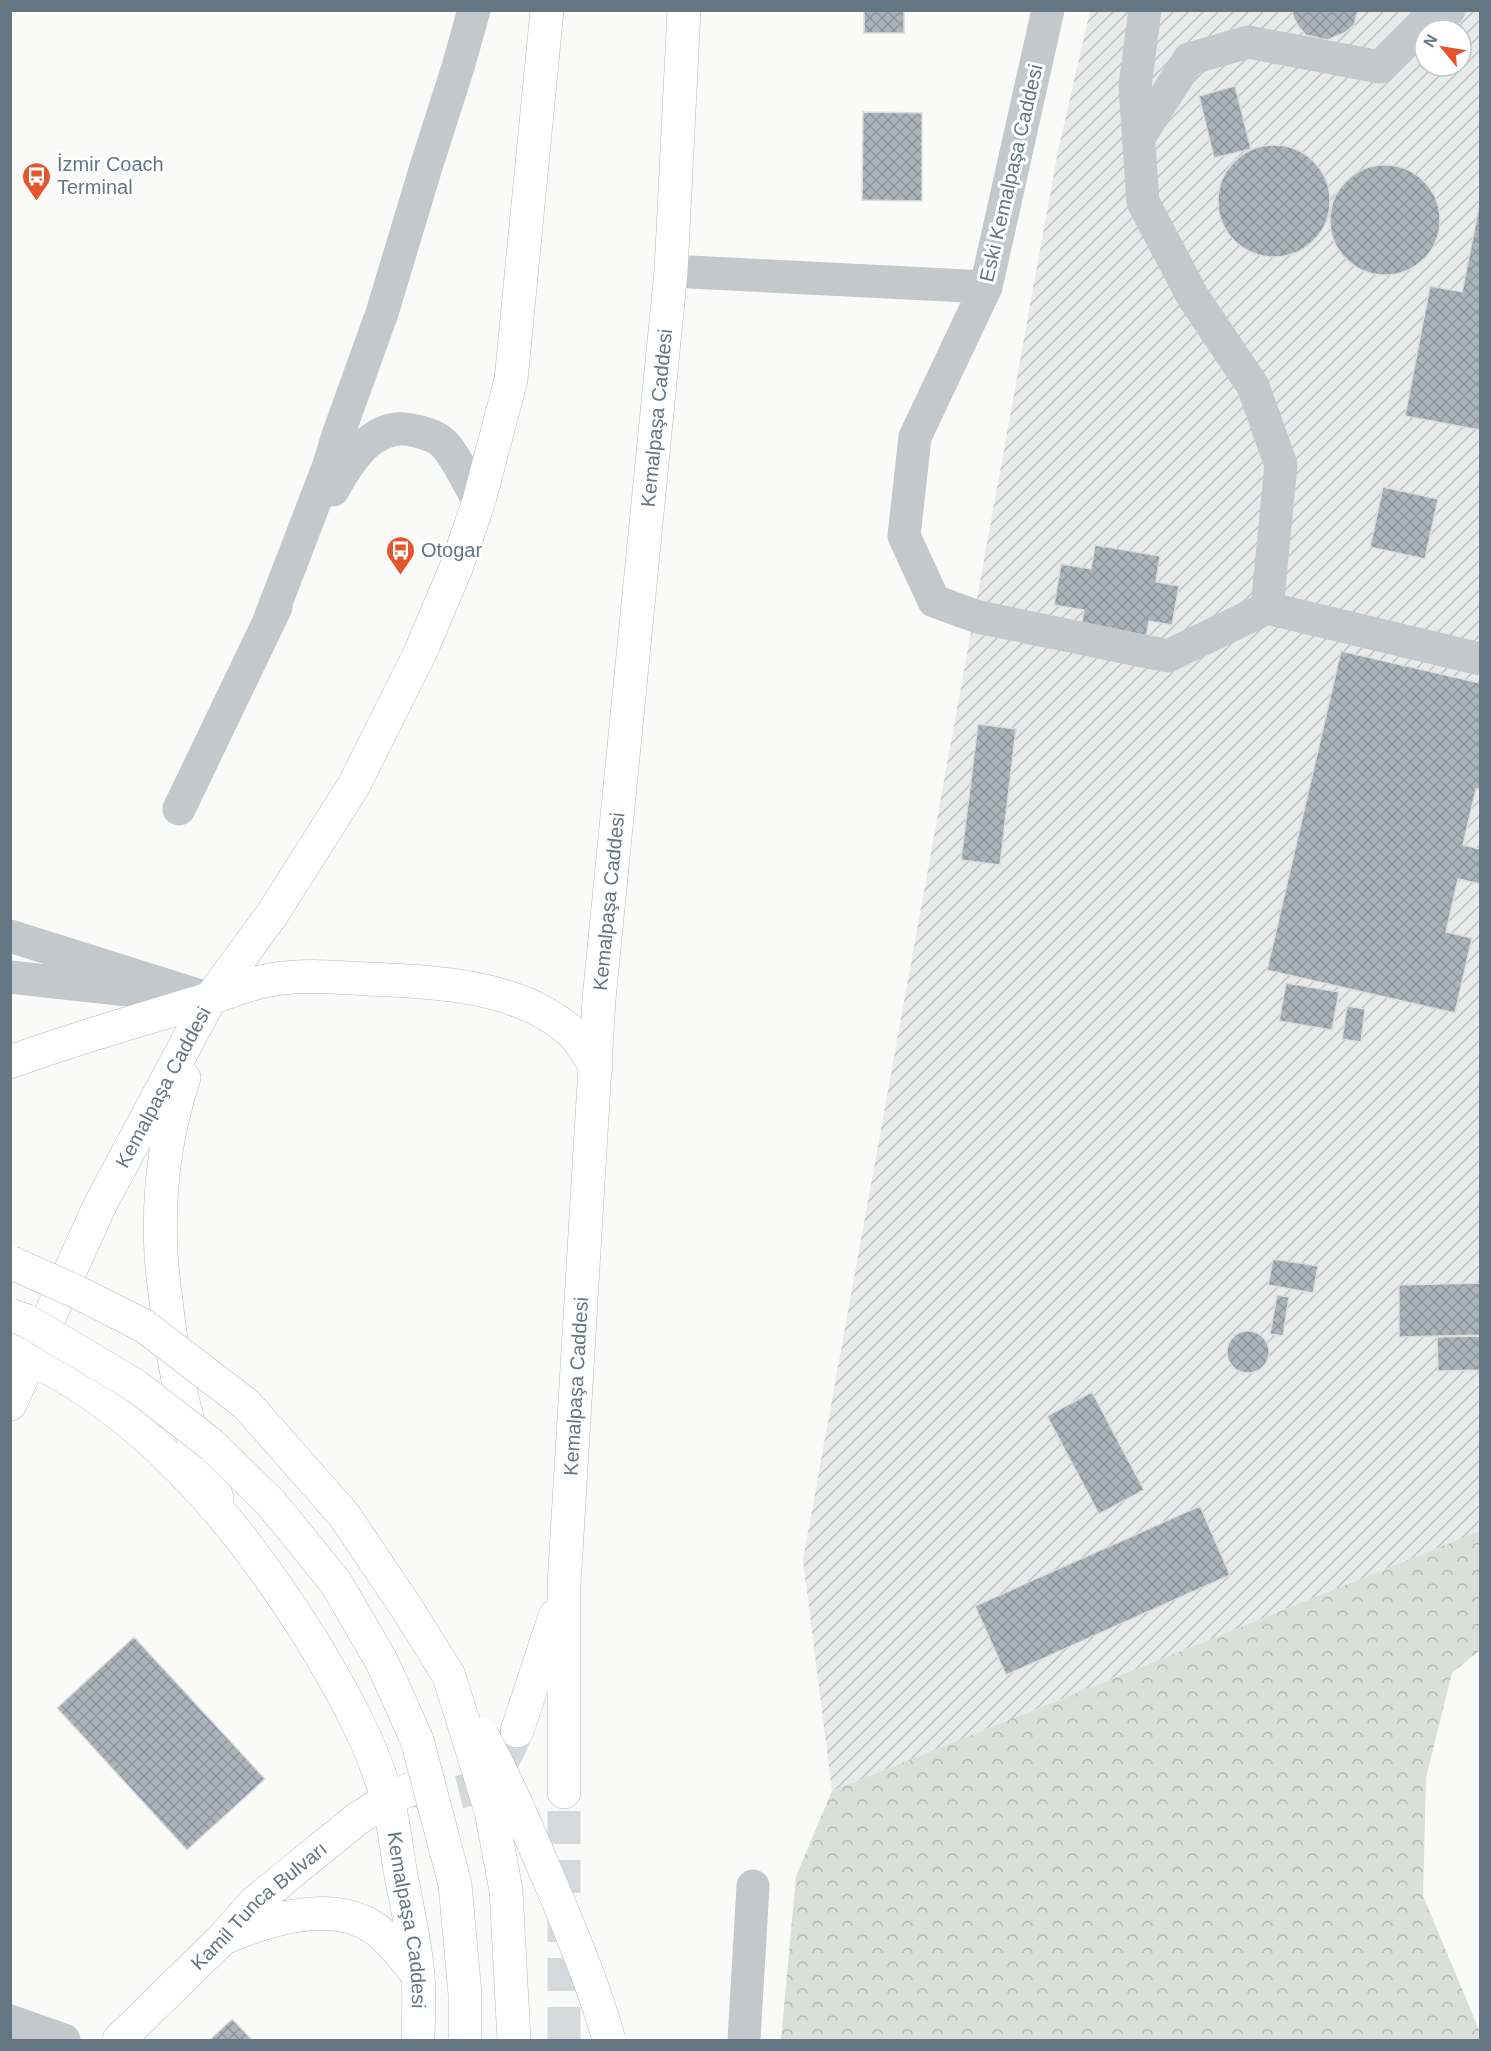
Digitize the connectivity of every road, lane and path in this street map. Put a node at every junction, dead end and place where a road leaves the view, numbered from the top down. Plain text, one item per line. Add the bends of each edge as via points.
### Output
1 (474, 10) edge
2 (547, 10) edge
3 (684, 10) edge
4 (1048, 10) edge
5 (1145, 10) edge
6 (1449, 10) edge
7 (1138, 139) junction
8 (671, 271) junction
9 (986, 287) junction
10 (478, 501) junction
11 (1267, 608) junction
12 (267, 626) junction
13 (1480, 659) edge
14 (179, 809) dead end
15 (10, 936) edge
16 (10, 977) edge
17 (210, 999) junction
18 (10, 1062) edge
19 (596, 1067) junction
20 (10, 1262) edge
21 (10, 1315) edge
22 (21, 1353) edge
23 (10, 1404) edge
24 (242, 1542) junction
25 (564, 1586) junction
26 (449, 1676) junction
27 (518, 1731) tunnel mouth
28 (564, 1792) tunnel mouth
29 (399, 1794) junction
30 (753, 1886) dead end
31 (222, 1939) junction
32 (418, 1976) junction
33 (10, 2020) edge
34 (64, 2040) edge
35 (119, 2040) edge
36 (418, 2040) edge
37 (465, 2040) edge
38 (514, 2040) edge
39 (609, 2040) edge
40 (744, 2040) edge

1 - 12 street via 382,313
2 - 10 main road, Kemalpaşa Caddesi via 512,380
3 - 8 main road, Kemalpaşa Caddesi
4 - 9 street, Eski Kemalpaşa Caddesi
5 - 7 street via 1135,86
6 - 7 street via 1426,21 1380,67 1248,42 1189,59
7 - 11 street via 1143,202 1193,297 1253,386 1281,465
8 - 9 street
8 - 19 main road, Kemalpaşa Caddesi via 599,999
9 - 11 street, Eski Kemalpaşa Caddesi via 915,436 904,536 934,601 978,617 1168,656
10 - 12 street via 445,445 429,434 406,428 381,431 358,451 334,488
10 - 17 main road, Kemalpaşa Caddesi via 456,568 420,653 354,785 273,913
11 - 13 street
12 - 14 street
15 - 17 street
16 - 17 street
17 - 18 main road
17 - 19 main road via 285,978 323,976 456,986 501,995 541,1011 570,1031
17 - 22 main road, Kemalpaşa Caddesi
17 - 24 main road via 170,1126 160,1208 161,1256 186,1417 211,1486
19 - 25 main road, Kemalpaşa Caddesi
20 - 26 main road, bridge via 144,1326 246,1404 344,1515
21 - 37 main road, bridge via 136,1386 212,1445 271,1503 336,1583 382,1662 417,1740 455,1884
22 - 23 main road
22 - 24 main road via 101,1401 149,1440 192,1482
24 - 29 main road, Kemalpaşa Caddesi via 291,1607
25 - 27 main road
25 - 28 main road, Kemalpaşa Caddesi
26 - 38 main road, bridge via 498,1840 506,1890
26 - 39 main road, bridge via 520,1810 573,1937
29 - 31 main road, Kamil Tunca Bulvarı via 357,1819 290,1872 255,1902
29 - 32 main road, Kemalpaşa Caddesi
30 - 40 street
31 - 32 main road via 284,1917 341,1916 375,1928
31 - 35 main road, Kamil Tunca Bulvarı
32 - 36 main road, Kemalpaşa Caddesi
33 - 34 street

